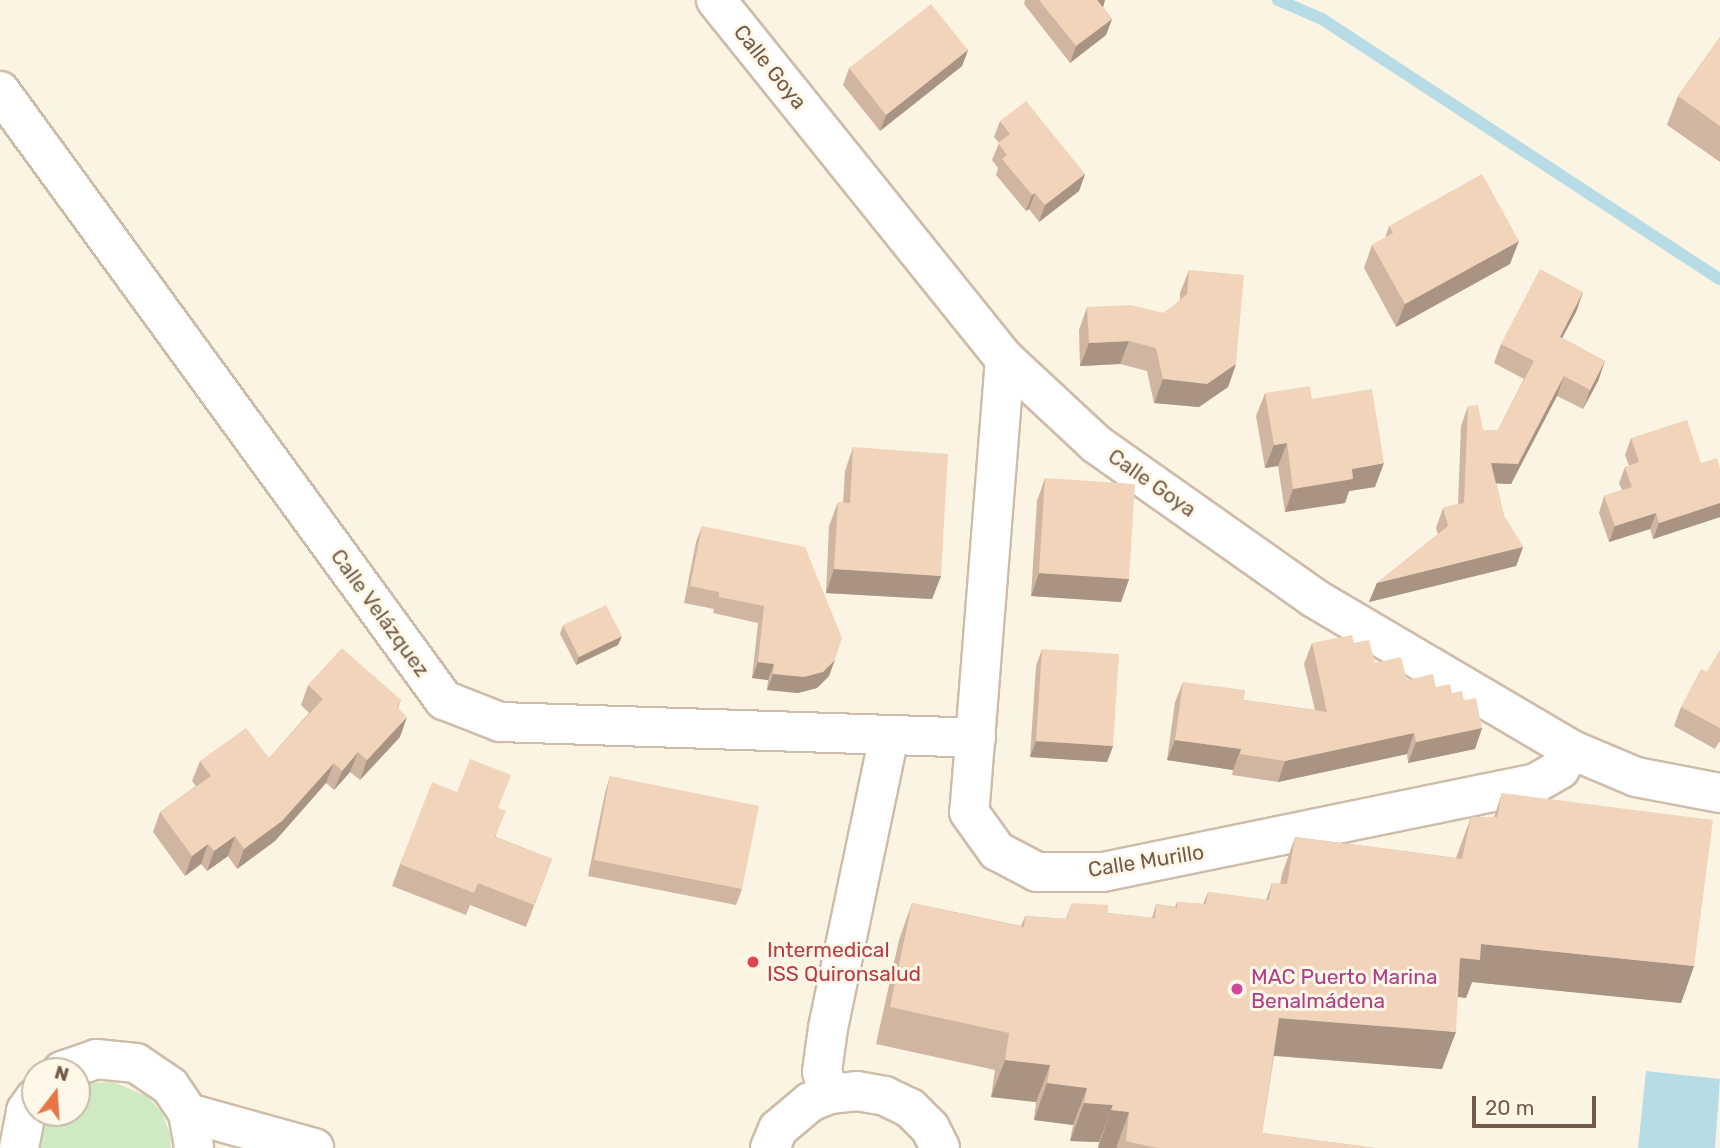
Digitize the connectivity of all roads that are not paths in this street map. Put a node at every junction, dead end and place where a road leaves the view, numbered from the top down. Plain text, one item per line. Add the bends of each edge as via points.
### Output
1 (716, 0) edge
2 (0, 92) edge
3 (1005, 359) junction
4 (889, 735) junction
5 (975, 738) junction
6 (1572, 750) junction
7 (1720, 793) edge
8 (91, 1061) edge
9 (830, 1094) junction
10 (20, 1111) edge
11 (191, 1130) edge
12 (774, 1139) edge
13 (944, 1141) edge
14 (19, 1148) edge
15 (314, 1148) edge
16 (742, 1148) edge

1 - 3 street, Calle Goya
2 - 4 street, Calle Velázquez via 444,700 500,722
3 - 5 street, Calle Murillo
3 - 6 street, Calle Goya via 1096,444 1314,598
4 - 5 street, Calle Velázquez
4 - 9 street via 828,1028 822,1072
5 - 6 street, Calle Murillo via 969,812 997,851 1037,872 1103,872 1536,783 1560,769
6 - 7 street, Calle Goya via 1636,777
8 - 11 street via 136,1063 170,1086
9 - 12 street via 792,1114
9 - 13 street via 857,1091 885,1096 910,1108
10 - 14 street
11 - 15 street
12 - 16 street

